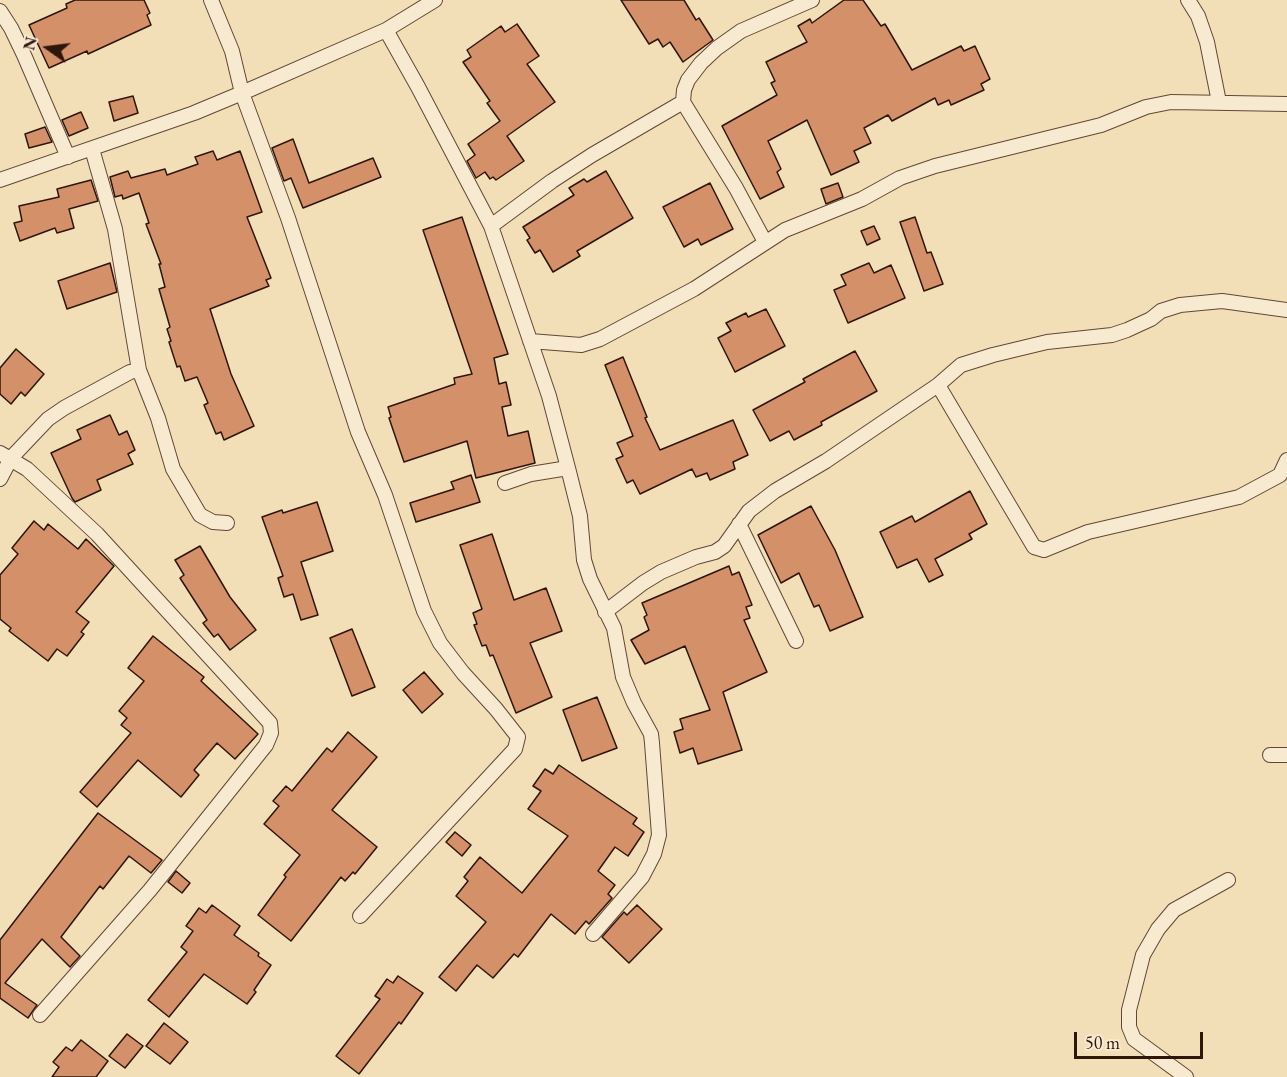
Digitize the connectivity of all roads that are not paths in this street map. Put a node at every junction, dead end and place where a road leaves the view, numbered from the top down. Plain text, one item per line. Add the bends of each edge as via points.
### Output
1 (211, 0) edge
2 (435, 0) edge
3 (812, 0) edge
4 (1188, 0) edge
5 (0, 11) edge
6 (386, 30) junction
7 (242, 93) junction
8 (683, 102) junction
9 (1219, 102) junction
10 (1287, 104) edge
11 (92, 149) junction
12 (68, 157) junction
13 (0, 180) edge
14 (491, 226) junction
15 (765, 242) junction
16 (1287, 310) edge
17 (530, 341) junction
18 (139, 370) junction
19 (938, 385) junction
20 (5, 456) edge
21 (1287, 460) edge
22 (568, 468) junction
23 (0, 479) edge
24 (505, 483) dead end
25 (227, 523) dead end
26 (739, 524) junction
27 (605, 612) junction
28 (796, 641) dead end
29 (1270, 755) dead end
30 (1287, 755) edge
31 (1228, 880) dead end
32 (360, 916) dead end
33 (593, 934) dead end
34 (40, 1015) dead end
35 (1186, 1077) edge

1 - 7 street via 232,51
2 - 6 street
3 - 8 street via 741,31 717,48 688,80
4 - 9 street via 1207,42
5 - 12 street via 24,55
6 - 7 street
6 - 14 street
7 - 11 street
7 - 32 street via 424,611 446,651 518,737 515,749
8 - 14 street via 592,155
8 - 15 street
9 - 10 street
9 - 15 street via 1171,102 935,166 900,178
11 - 12 street
11 - 18 street via 115,229
12 - 13 street
14 - 17 street
15 - 17 street via 694,289 600,339 581,345
16 - 19 street via 1222,302 1180,305 1119,332 1047,342 961,365
17 - 22 street
18 - 20 street via 64,408
18 - 25 street via 173,469 200,515 213,522
19 - 21 street via 1034,547 1044,550 1088,532 1239,497 1280,475
19 - 26 street via 775,491 748,511
20 - 23 street
20 - 34 street via 45,484 98,534 270,723 271,733 266,745 150,890
22 - 24 street
22 - 27 street via 580,516 584,560
26 - 27 street via 715,552 661,572
26 - 28 street
27 - 33 street via 614,628 623,678 651,734 659,835 642,877
29 - 30 street
31 - 35 street via 1174,910 1158,929 1143,955 1129,1010 1134,1039

